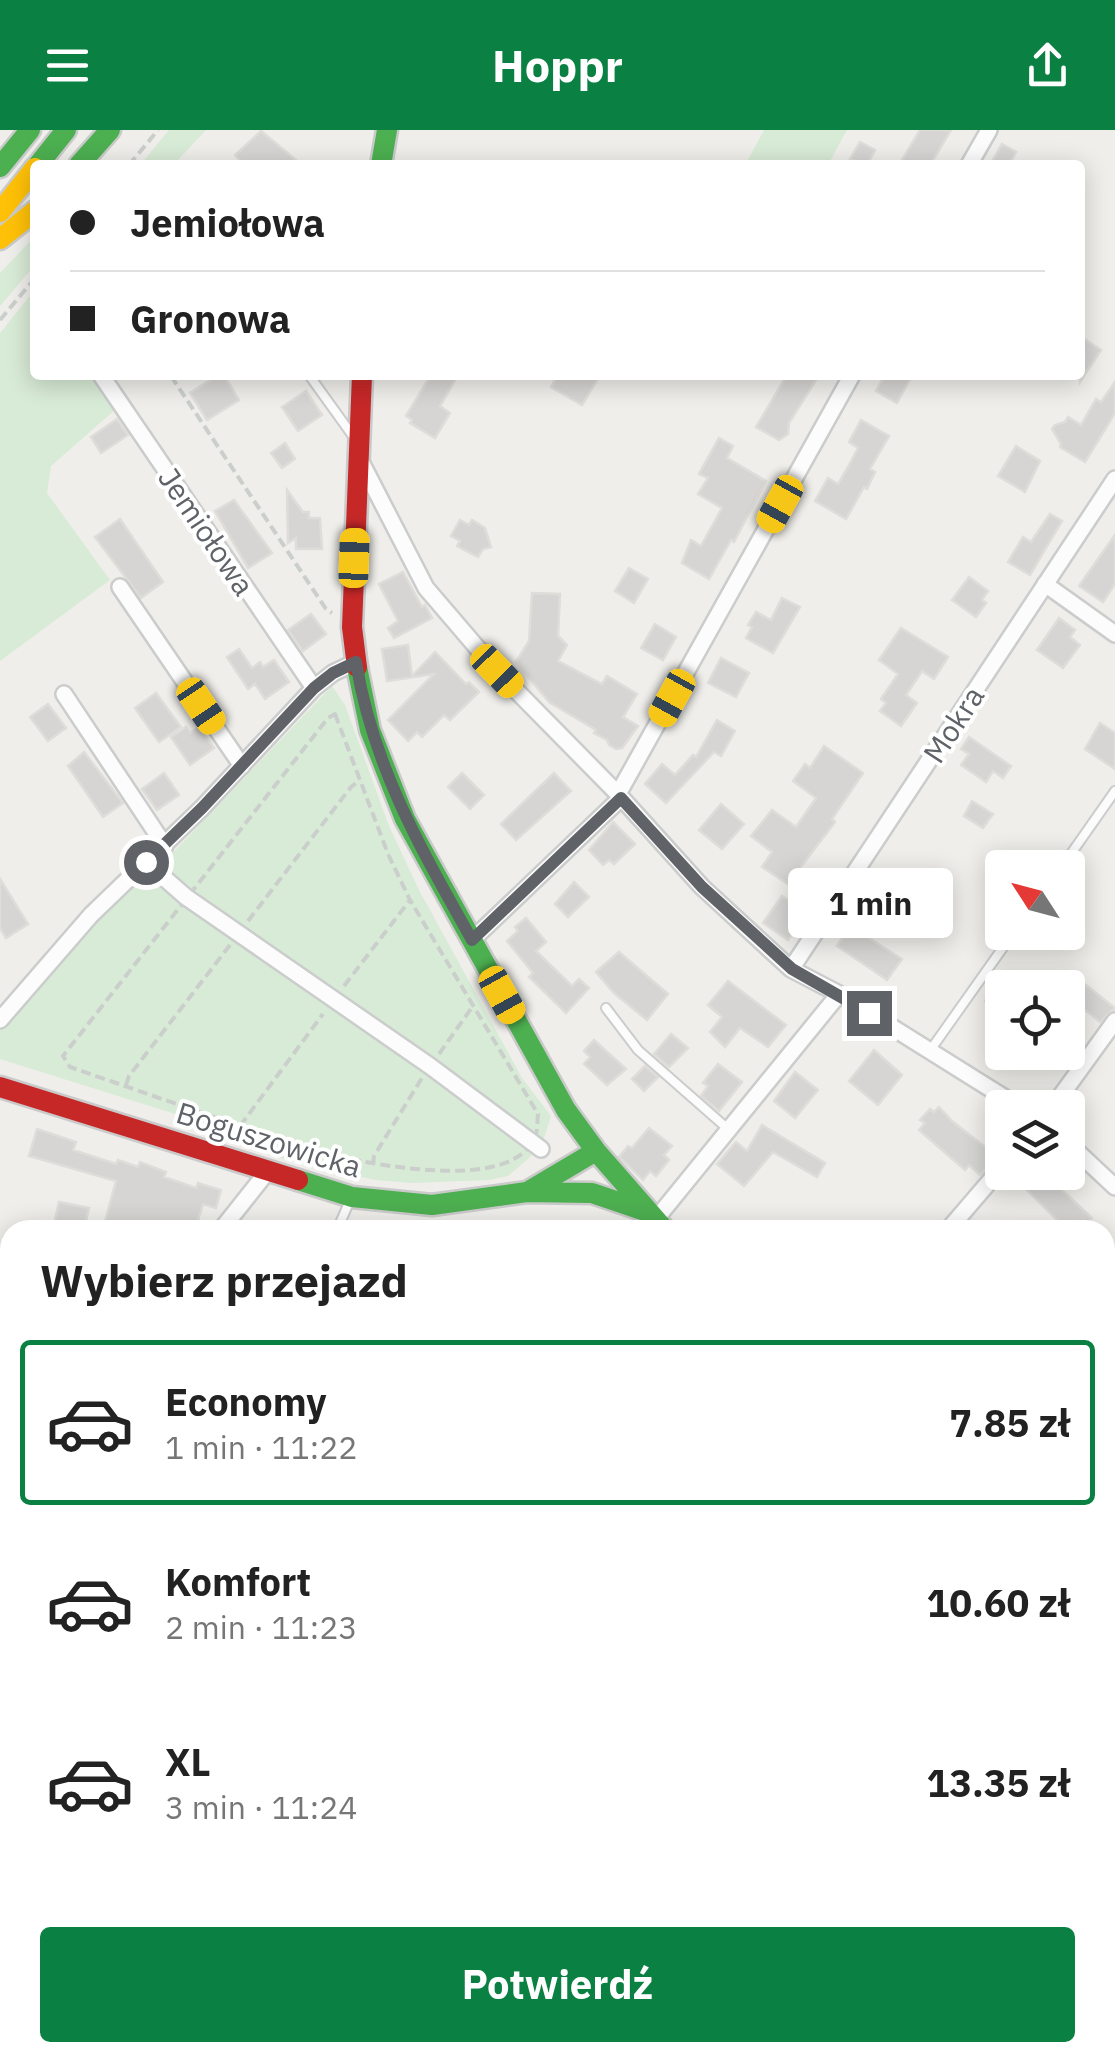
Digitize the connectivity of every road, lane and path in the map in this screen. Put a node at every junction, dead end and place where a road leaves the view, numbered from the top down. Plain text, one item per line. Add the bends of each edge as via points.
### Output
1 (30, 130) edge
2 (66, 130) edge
3 (110, 130) edge
4 (158, 130) edge
5 (387, 130) edge
6 (988, 130) edge
7 (42, 160) edge
8 (83, 160) edge
9 (133, 160) edge
10 (383, 160) edge
11 (972, 160) edge
12 (0, 167) edge
13 (30, 174) edge
14 (0, 212) edge
15 (30, 214) edge
16 (0, 239) edge
17 (30, 285) edge
18 (0, 320) edge
19 (103, 380) edge
20 (174, 380) edge
21 (311, 380) edge
22 (362, 380) edge
23 (849, 380) edge
24 (358, 449) junction
25 (1115, 480) edge
26 (1045, 584) junction
27 (120, 587) dead end
28 (352, 628) junction
29 (1115, 634) edge
30 (356, 662) junction
31 (314, 688) junction
32 (64, 694) dead end
33 (242, 766) junction
34 (1115, 791) edge
35 (620, 796) junction
36 (164, 846) junction
37 (1073, 850) edge
38 (146, 862) junction
39 (472, 940) junction
40 (1001, 950) edge
41 (792, 969) junction
42 (840, 994) junction
43 (473, 1006) dead end
44 (606, 1008) dead end
45 (0, 1020) edge
46 (1115, 1021) edge
47 (929, 1052) junction
48 (430, 1066) junction
49 (0, 1088) edge
50 (992, 1090) edge
51 (1065, 1090) edge
52 (728, 1129) junction
53 (541, 1149) dead end
54 (602, 1158) junction
55 (1085, 1159) edge
56 (372, 1165) dead end
57 (268, 1172) junction
58 (985, 1187) edge
59 (1115, 1187) edge
60 (527, 1192) junction
61 (577, 1192) junction
62 (352, 1197) junction
63 (228, 1220) edge
64 (342, 1220) edge
65 (655, 1220) edge
66 (656, 1220) edge
67 (658, 1220) edge
68 (957, 1220) edge

1 - 12 street
2 - 7 street
3 - 8 street
4 - 9 path
5 - 10 street
6 - 11 street
13 - 14 street
15 - 16 street
17 - 18 path
19 - 31 street, Jemiołowa
20 - 28 path via 326,609
21 - 24 lane
22 - 24 street
23 - 35 street
24 - 28 street
24 - 35 street via 426,588
25 - 26 street, Mokra
26 - 29 street
26 - 41 street, Mokra
27 - 33 street
28 - 30 street
30 - 31 street
30 - 39 street via 388,782
31 - 33 street
32 - 36 street
33 - 36 street
34 - 37 lane
35 - 39 street
35 - 41 street via 702,887
36 - 38 street
38 - 45 street
38 - 48 street via 186,897
39 - 54 street via 558,1097
40 - 47 lane
41 - 42 street
42 - 47 street
42 - 52 street
43 - 48 path
44 - 52 lane via 638,1050
46 - 51 street
47 - 50 street
48 - 53 street
48 - 56 path
49 - 57 street, Boguszowicka
52 - 67 street
54 - 60 street, Boguszowicka
54 - 61 street via 594,1180
54 - 66 street
55 - 59 street
57 - 62 street, Boguszowicka
57 - 63 street
58 - 68 street
60 - 61 street, Boguszowicka
60 - 62 street, Boguszowicka via 432,1205
61 - 65 street, Boguszowicka via 604,1195
62 - 64 lane

